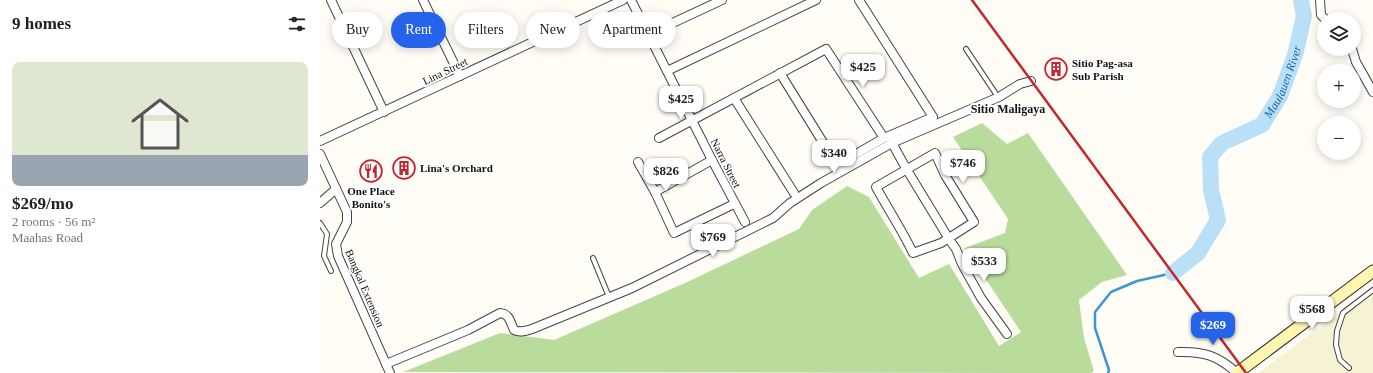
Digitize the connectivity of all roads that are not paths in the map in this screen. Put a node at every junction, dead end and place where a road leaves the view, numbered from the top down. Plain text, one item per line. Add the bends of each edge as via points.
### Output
1 (331, 0) edge
2 (423, 0) edge
3 (623, 0) edge
4 (722, 0) edge
5 (816, 0) edge
6 (859, 0) edge
7 (1323, 1) edge
8 (632, 3) edge
9 (637, 12) edge
10 (1321, 12) edge
11 (676, 21) edge
12 (656, 48) edge
13 (966, 49) dead end
14 (1354, 56) edge
15 (667, 71) junction
16 (780, 73) junction
17 (460, 76) junction
18 (1031, 81) dead end
19 (1373, 92) edge
20 (999, 97) junction
21 (734, 98) junction
22 (384, 112) junction
23 (692, 120) junction
24 (659, 138) dead end
25 (884, 138) junction
26 (320, 141) edge
27 (892, 143) junction
28 (320, 154) edge
29 (712, 160) junction
30 (638, 162) dead end
31 (906, 170) junction
32 (336, 189) junction
33 (655, 192) junction
34 (794, 193) dead end
35 (320, 203) edge
36 (734, 204) junction
37 (745, 222) dead end
38 (320, 223) edge
39 (949, 239) junction
40 (593, 258) dead end
41 (330, 271) dead end
42 (1373, 271) edge
43 (1373, 290) edge
44 (610, 297) junction
45 (1007, 334) dead end
46 (1178, 352) dead end
47 (386, 364) junction
48 (1349, 368) dead end
49 (390, 373) edge
50 (1237, 373) edge

1 - 22 street
2 - 17 street
3 - 17 street, Lina Street
4 - 11 street
5 - 15 street
6 - 25 street via 933,116
7 - 10 street
8 - 9 street, Narra Street
12 - 15 street, Narra Street
13 - 20 lane
14 - 19 street
15 - 23 street, Narra Street
16 - 21 street
16 - 25 street via 826,49
16 - 25 street via 836,165
17 - 22 street, Lina Street
18 - 20 street via 1020,84
20 - 27 street
21 - 23 street
21 - 34 street
22 - 26 street, Lina Street
23 - 24 street
23 - 29 street, Narra Street
27 - 31 street
27 - 44 street via 804,194 773,218
28 - 32 street, Bangkal Extension
29 - 33 street
29 - 36 street, Narra Street
30 - 33 street
31 - 39 street
31 - 39 street via 935,154 974,222
31 - 39 street via 876,187 913,253
32 - 35 street
32 - 47 street, Bangkal Extension via 347,212 347,222 336,244 338,256
33 - 36 street via 674,233
36 - 37 street, Narra Street
38 - 41 lane via 327,234 324,256
39 - 45 street via 981,298
40 - 44 lane
42 - 50 street
43 - 48 lane via 1343,313 1336,331 1340,360
44 - 47 street via 524,332 514,330 508,316 500,313 468,330
46 - 50 street via 1198,352 1218,359
47 - 49 street, Bangkal Extension

